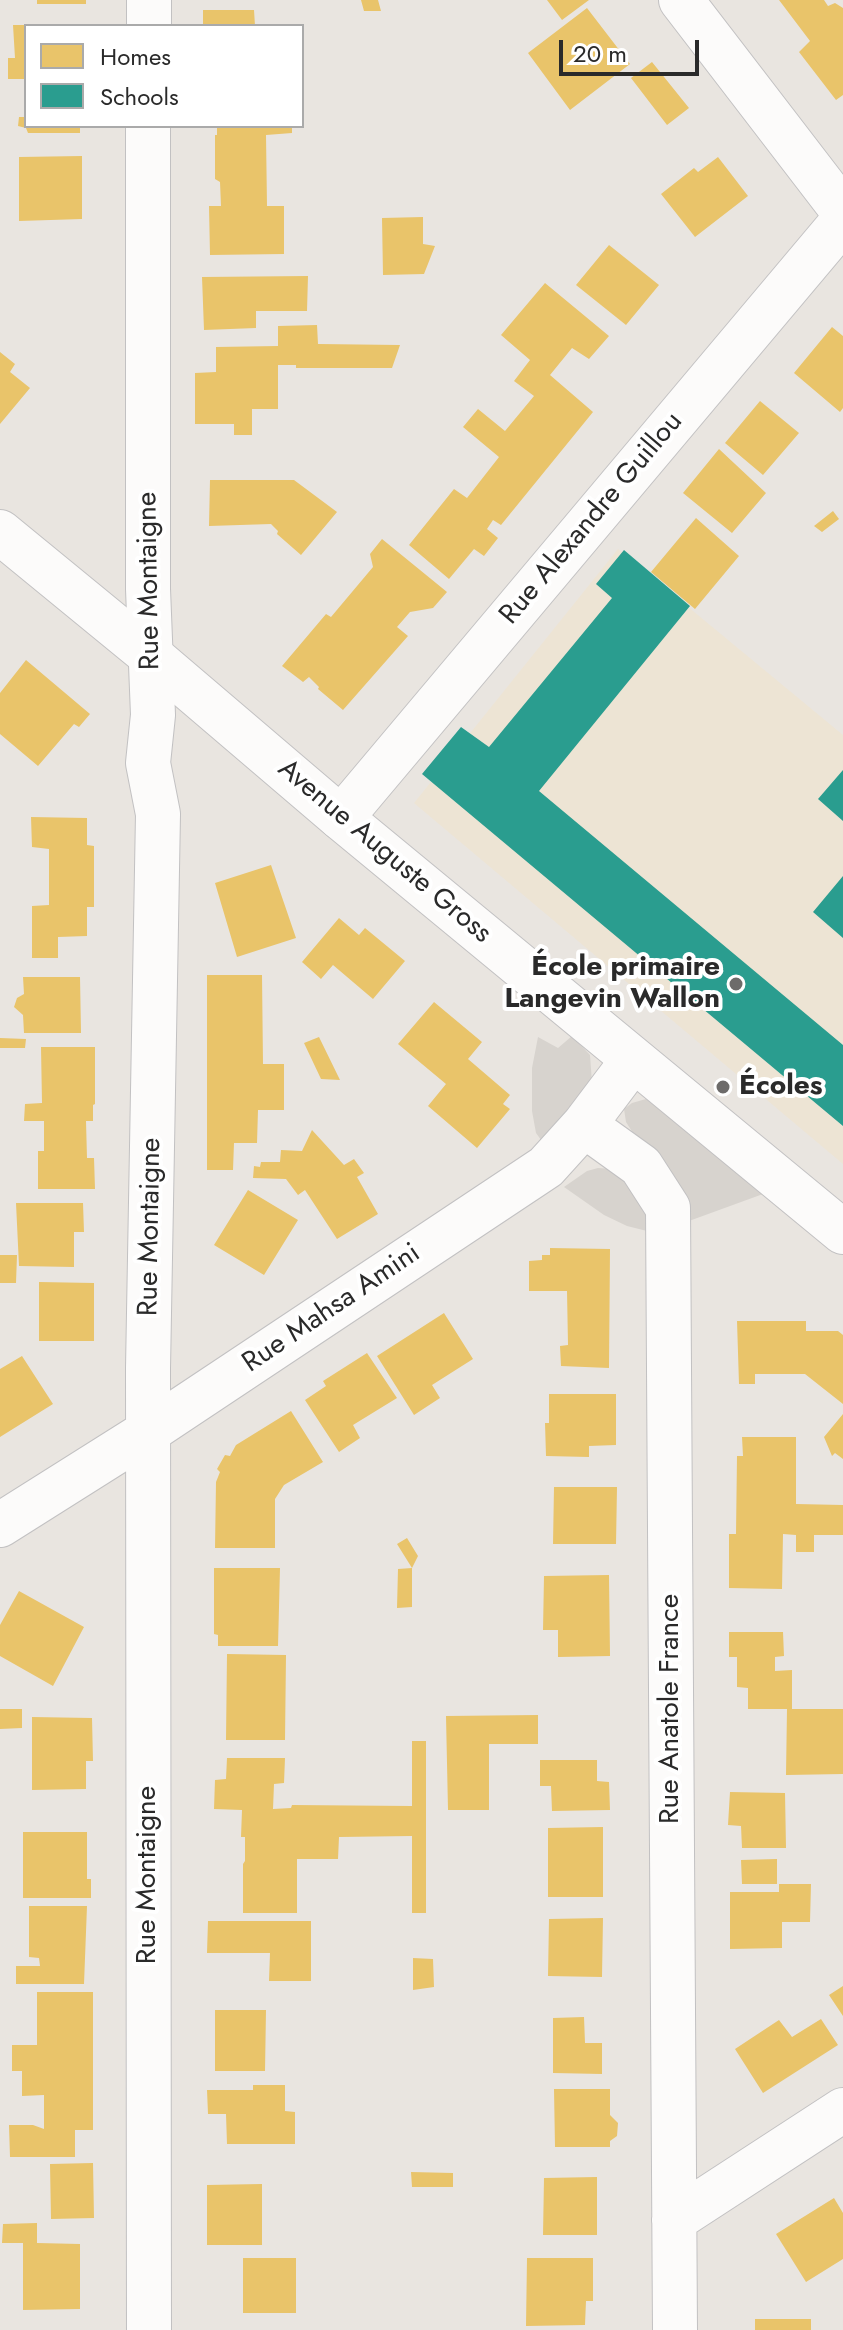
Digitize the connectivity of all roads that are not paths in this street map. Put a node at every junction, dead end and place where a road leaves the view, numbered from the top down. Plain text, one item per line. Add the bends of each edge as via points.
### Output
1 (149, 0) edge
2 (681, 0) edge
3 (149, 24) edge
4 (148, 128) edge
5 (843, 211) edge
6 (843, 221) edge
7 (0, 532) edge
8 (150, 655) junction
9 (341, 818) junction
10 (633, 1060) junction
11 (584, 1125) junction
12 (843, 1232) edge
13 (149, 1431) junction
14 (0, 1525) edge
15 (843, 2110) edge
16 (674, 2220) junction
17 (149, 2330) edge
18 (675, 2330) edge

1 - 3 street
2 - 5 street
4 - 8 street, Rue Montaigne
6 - 9 street, Rue Alexandre Guillou
7 - 8 street, Avenue Auguste Gross
8 - 9 street, Avenue Auguste Gross
8 - 13 street, Rue Montaigne via 153,715 148,763 158,814
9 - 10 street, Avenue Auguste Gross
10 - 11 street, Rue Mahsa Amini
10 - 12 street, Avenue Auguste Gross
11 - 13 street, Rue Mahsa Amini via 546,1167
11 - 16 street, Rue Anatole France via 641,1166 668,1208
13 - 14 street, Rue Mahsa Amini
13 - 17 street, Rue Montaigne
15 - 16 street
16 - 18 street, Rue Anatole France

